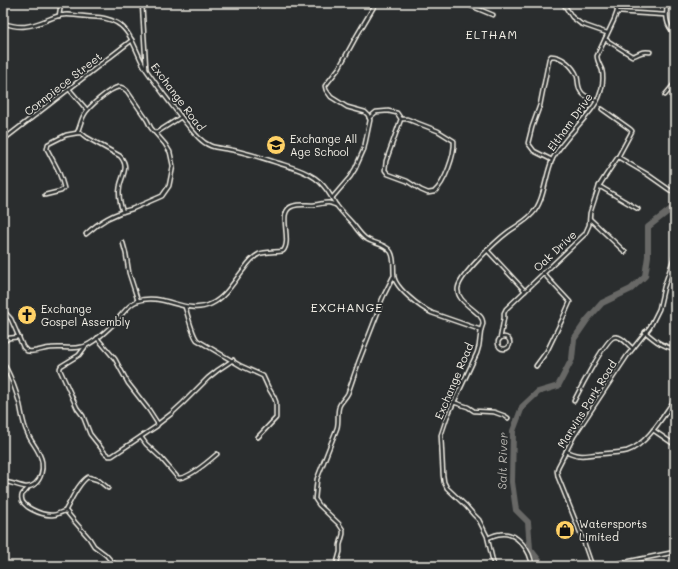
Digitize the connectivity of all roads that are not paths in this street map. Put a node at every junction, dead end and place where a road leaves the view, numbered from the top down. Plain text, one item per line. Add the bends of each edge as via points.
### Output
1 (6, 3) edge
2 (61, 3) edge
3 (142, 3) edge
4 (376, 3) edge
5 (464, 3) edge
6 (563, 3) edge
7 (617, 3) edge
8 (666, 3) edge
9 (3, 10) edge
10 (617, 12) junction
11 (493, 15) dead end
12 (666, 15) junction
13 (59, 16) junction
14 (3, 23) edge
15 (607, 33) junction
16 (675, 33) edge
17 (605, 39) junction
18 (132, 40) junction
19 (650, 52) dead end
20 (146, 70) junction
21 (675, 83) edge
22 (69, 89) junction
23 (665, 95) dead end
24 (597, 101) junction
25 (602, 109) dead end
26 (87, 110) junction
27 (181, 117) junction
28 (369, 118) junction
29 (401, 119) junction
30 (77, 133) junction
31 (156, 133) junction
32 (3, 140) edge
33 (618, 157) junction
34 (552, 160) junction
35 (599, 186) junction
36 (674, 193) dead end
37 (46, 195) dead end
38 (332, 198) junction
39 (336, 205) junction
40 (638, 209) dead end
41 (123, 212) junction
42 (590, 218) junction
43 (86, 234) dead end
44 (123, 243) dead end
45 (487, 250) junction
46 (625, 252) dead end
47 (675, 256) edge
48 (543, 273) junction
49 (394, 277) junction
50 (525, 292) junction
51 (138, 301) junction
52 (185, 307) junction
53 (3, 310) edge
54 (481, 330) junction
55 (501, 332) junction
56 (645, 332) junction
57 (19, 337) junction
58 (505, 337) junction
59 (97, 338) junction
60 (500, 338) junction
61 (3, 342) edge
62 (85, 346) junction
63 (632, 348) junction
64 (675, 349) edge
65 (233, 360) junction
66 (3, 363) edge
67 (536, 366) dead end
68 (675, 399) edge
69 (574, 401) dead end
70 (453, 402) junction
71 (508, 418) dead end
72 (158, 424) junction
73 (653, 430) junction
74 (141, 437) junction
75 (258, 437) dead end
76 (675, 445) edge
77 (566, 451) junction
78 (217, 454) dead end
79 (3, 482) edge
80 (28, 487) junction
81 (108, 488) dead end
82 (65, 511) junction
83 (488, 538) junction
84 (675, 552) edge
85 (118, 566) edge
86 (336, 566) edge
87 (494, 566) edge
88 (532, 566) edge
89 (592, 566) edge
90 (606, 566) edge

1 - 9 street
2 - 13 street
3 - 20 street
4 - 28 street via 339,68 325,86 330,97 347,107 365,112
5 - 11 street
6 - 15 street via 572,17 581,24
7 - 10 street, Eltham Drive
8 - 12 street
10 - 12 street
10 - 15 street, Eltham Drive
12 - 16 street via 668,25
13 - 14 street, Exchange Road via 28,26
13 - 18 street, Exchange Road via 70,14 111,20 121,25
15 - 17 street, Eltham Drive
17 - 19 street via 632,56 645,51
17 - 24 street, Eltham Drive via 597,56 603,78
18 - 20 street, Exchange Road
18 - 22 street, Cornpiece Street
20 - 27 street, Exchange Road
21 - 23 street
22 - 26 street
22 - 32 street, Cornpiece Street
24 - 34 street, Eltham Drive
24 - 34 street via 579,89 577,76 572,67 564,60 551,56 528,143 534,151
25 - 33 street, Oak Drive via 632,131
26 - 30 street
26 - 31 street via 111,90 124,88
27 - 31 street
27 - 38 street, Exchange Road via 210,147 299,169 321,183
28 - 29 street via 376,112 388,111 397,113
28 - 38 street via 364,149 350,177
29 - 29 street via 407,118 454,141 449,164 441,184 434,192 421,190 388,174 385,170
30 - 37 street via 66,135 48,144 47,149 64,188
30 - 41 street via 123,159 125,169 119,196
31 - 41 street via 172,158 169,186 162,196 155,200
33 - 35 street, Oak Drive
33 - 36 street
34 - 45 street, Eltham Drive via 535,211
35 - 40 street
35 - 42 street, Oak Drive
38 - 39 street, Exchange Road
39 - 49 street, Exchange Road via 364,238 378,243 391,252
39 - 52 street via 331,202 290,207 286,212 285,250 255,257 246,265 229,290 214,303 200,308
41 - 43 street via 105,219
42 - 46 street
42 - 48 street, Oak Drive via 585,234
44 - 51 street
45 - 50 street
45 - 54 street, Eltham Drive via 458,288 461,299 480,316 484,324
47 - 56 street, Marvins Park Road via 659,309
48 - 50 street, Oak Drive
48 - 67 street via 570,302 547,351
49 - 54 street, Exchange Road via 401,289 426,310
49 - 86 street via 380,304 348,393 339,407 337,428 317,479 315,499 343,530
50 - 55 street, Oak Drive via 506,309
51 - 52 street via 159,300
51 - 59 street via 125,310
52 - 65 street via 193,336
53 - 57 street
54 - 70 street, Exchange Road via 477,353
55 - 58 street
55 - 60 street, Oak Drive
56 - 63 street, Marvins Park Road
56 - 64 street via 664,347
57 - 61 street via 9,338
57 - 62 street via 25,350 30,352 48,348
58 - 60 street
58 - 60 street via 510,342 507,348 499,346
59 - 62 street
59 - 72 street via 115,359 128,383
62 - 74 street via 79,355 63,364 60,370 90,434 109,456
63 - 69 street via 621,338 611,338
63 - 77 street, Marvins Park Road
65 - 72 street via 208,378
65 - 75 street via 263,376 276,402 276,418
66 - 80 street via 20,403 26,431 40,453 40,477 36,483
68 - 73 street
70 - 71 street via 474,411 494,412
70 - 83 street, Exchange Road via 441,435 444,482 448,490 479,520
72 - 74 street
73 - 76 street
73 - 77 street via 638,446 625,451 587,456
74 - 78 street via 178,478 189,474
77 - 89 street, Marvins Park Road via 557,472
79 - 80 street
80 - 82 street via 22,501 31,509 51,515
81 - 82 street via 91,477 84,479
82 - 85 street via 94,546
83 - 87 street, Exchange Road
83 - 88 street via 501,534 514,537 526,550
84 - 90 street

